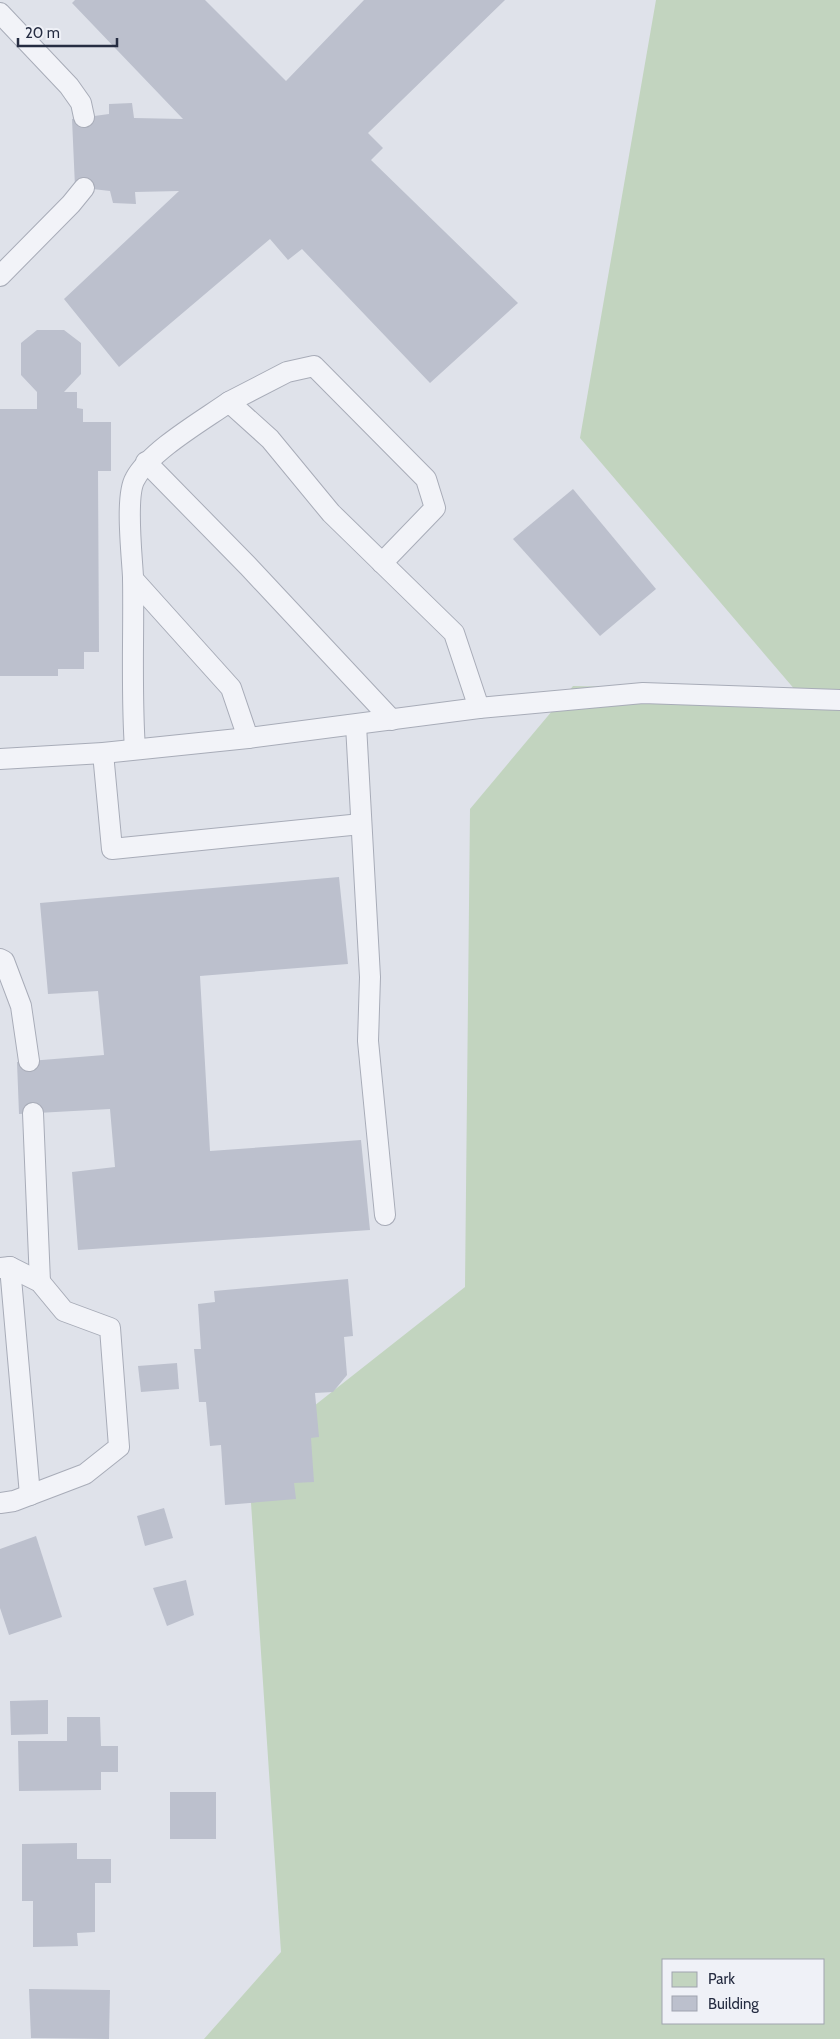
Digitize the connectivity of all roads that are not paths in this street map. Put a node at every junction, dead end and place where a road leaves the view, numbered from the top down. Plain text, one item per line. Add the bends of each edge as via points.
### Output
1 (0, 13) edge
2 (84, 117) dead end
3 (84, 188) dead end
4 (0, 276) edge
5 (229, 402) junction
6 (146, 462) junction
7 (382, 563) junction
8 (133, 578) junction
9 (840, 700) edge
10 (479, 708) junction
11 (392, 720) junction
12 (356, 725) junction
13 (248, 738) junction
14 (135, 749) junction
15 (103, 753) junction
16 (0, 759) edge
17 (361, 824) junction
18 (0, 959) edge
19 (28, 1061) dead end
20 (32, 1113) dead end
21 (385, 1215) dead end
22 (5, 1267) edge
23 (40, 1282) junction
24 (30, 1494) junction
25 (0, 1503) edge

1 - 2 lane via 69,86 82,103
3 - 4 lane
5 - 6 lane
5 - 7 lane via 270,439 331,513
5 - 7 lane via 287,372 314,366 426,480 435,508
6 - 8 lane via 134,481 130,514
6 - 11 lane
7 - 10 lane via 454,633
8 - 13 lane via 230,688
8 - 14 lane via 132,713
9 - 10 lane via 643,693
10 - 11 lane
11 - 12 lane
12 - 13 lane
12 - 17 lane
13 - 14 lane
14 - 15 lane
15 - 16 lane
15 - 17 lane via 112,849
17 - 21 lane via 370,977 368,1041
18 - 19 lane via 4,961 21,1006
20 - 23 lane
22 - 23 lane
22 - 24 lane
23 - 24 lane via 64,1311 110,1328 119,1447 85,1474
24 - 25 lane

